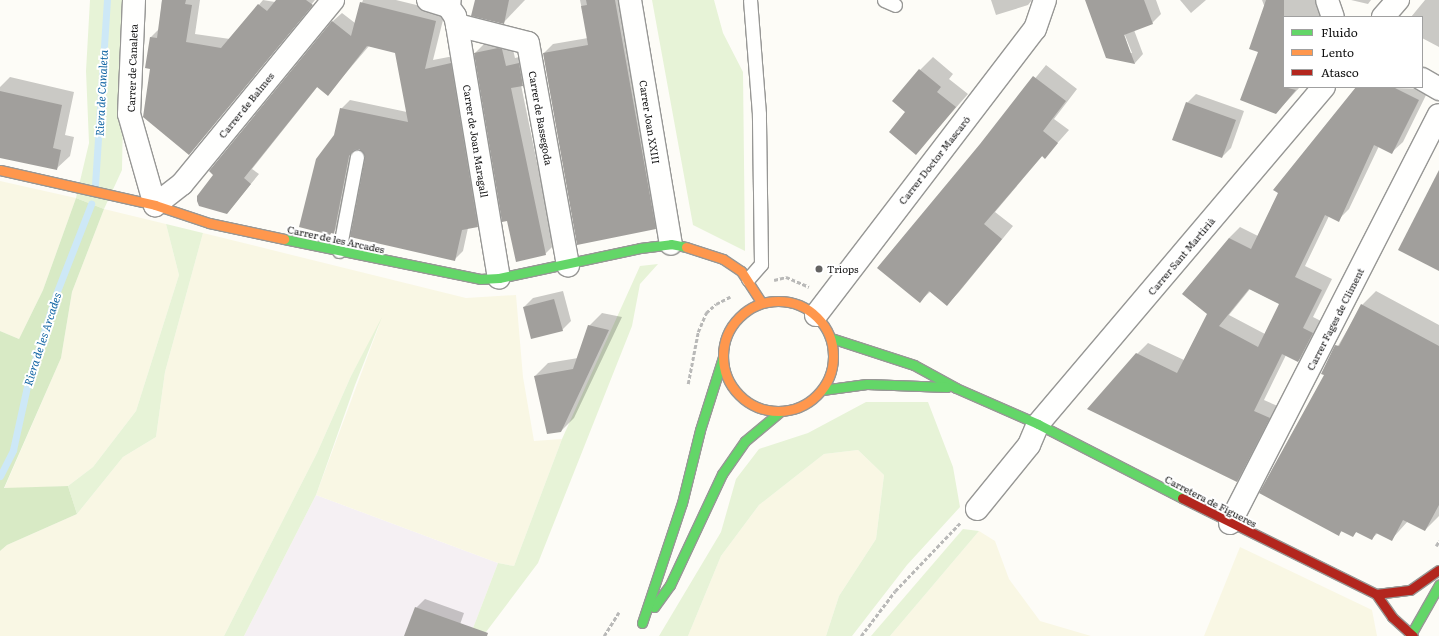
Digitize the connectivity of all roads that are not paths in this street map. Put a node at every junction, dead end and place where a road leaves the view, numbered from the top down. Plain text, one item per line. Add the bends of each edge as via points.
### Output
1 (134, 0) edge
2 (333, 0) edge
3 (630, 0) edge
4 (750, 0) edge
5 (1045, 0) edge
6 (1327, 0) edge
7 (1398, 0) edge
8 (442, 2) edge
9 (1333, 16) edge
10 (1384, 16) edge
11 (457, 25) junction
12 (1423, 80) edge
13 (1323, 88) edge
14 (1439, 89) edge
15 (1439, 115) edge
16 (357, 157) dead end
17 (0, 170) edge
18 (155, 205) junction
19 (671, 244) junction
20 (339, 251) junction
21 (568, 265) junction
22 (499, 278) junction
23 (748, 279) junction
24 (762, 303) junction
25 (816, 315) junction
26 (831, 338) junction
27 (723, 357) junction
28 (956, 388) junction
29 (822, 390) junction
30 (781, 411) junction
31 (1038, 424) junction
32 (977, 509) road end
33 (1230, 523) junction
34 (1439, 570) edge
35 (1439, 585) edge
36 (1410, 590) junction
37 (1376, 594) junction
38 (1436, 596) edge
39 (1411, 635) edge

1 - 18 street, Carrer de Canaleta via 129,114
2 - 18 street, Carrer de Balmes via 182,184
3 - 19 street, Carrer Joan XXIII
4 - 23 lane via 759,114 761,264
5 - 25 street, Carrer Doctor Mascaró via 1035,29
6 - 9 street
7 - 10 street
8 - 11 street, Carrer de Joan Maragall via 455,16
11 - 21 street, Carrer de Bassegoda via 528,43
11 - 22 street, Carrer de Joan Maragall
12 - 14 street
13 - 31 street, Carrer Sant Martirià
15 - 33 street, Carrer Fages de Climent
16 - 20 lane
17 - 18 main road, Carrer de les Arcades
18 - 20 main road, Carrer de les Arcades via 208,223
19 - 21 main road, Carrer de les Arcades via 640,248
19 - 23 main road, Carrer de les Arcades via 701,250 723,259
20 - 22 main road, Carrer de les Arcades via 456,276
21 - 22 main road, Carrer de les Arcades
23 - 24 main road
24 - 25 main road via 785,301 807,308
24 - 27 main road via 742,314 733,323 724,345
25 - 26 main road
26 - 28 main road via 914,365
26 - 29 main road via 833,365
27 - 30 main road via 728,378 740,396 759,407
27 - 30 main road via 700,430 682,503 640,627 670,585 732,458 745,441
28 - 29 main road via 916,384 867,384
28 - 31 main road, Carretera de Figueres
29 - 30 main road via 799,407
31 - 32 street, Carrer Sant Martirià via 1029,445
31 - 33 main road, Carretera de Figueres
33 - 37 main road, Carretera de Figueres
34 - 36 main road
35 - 38 main road
36 - 37 main road
36 - 38 main road
37 - 39 main road via 1392,616
38 - 39 main road

